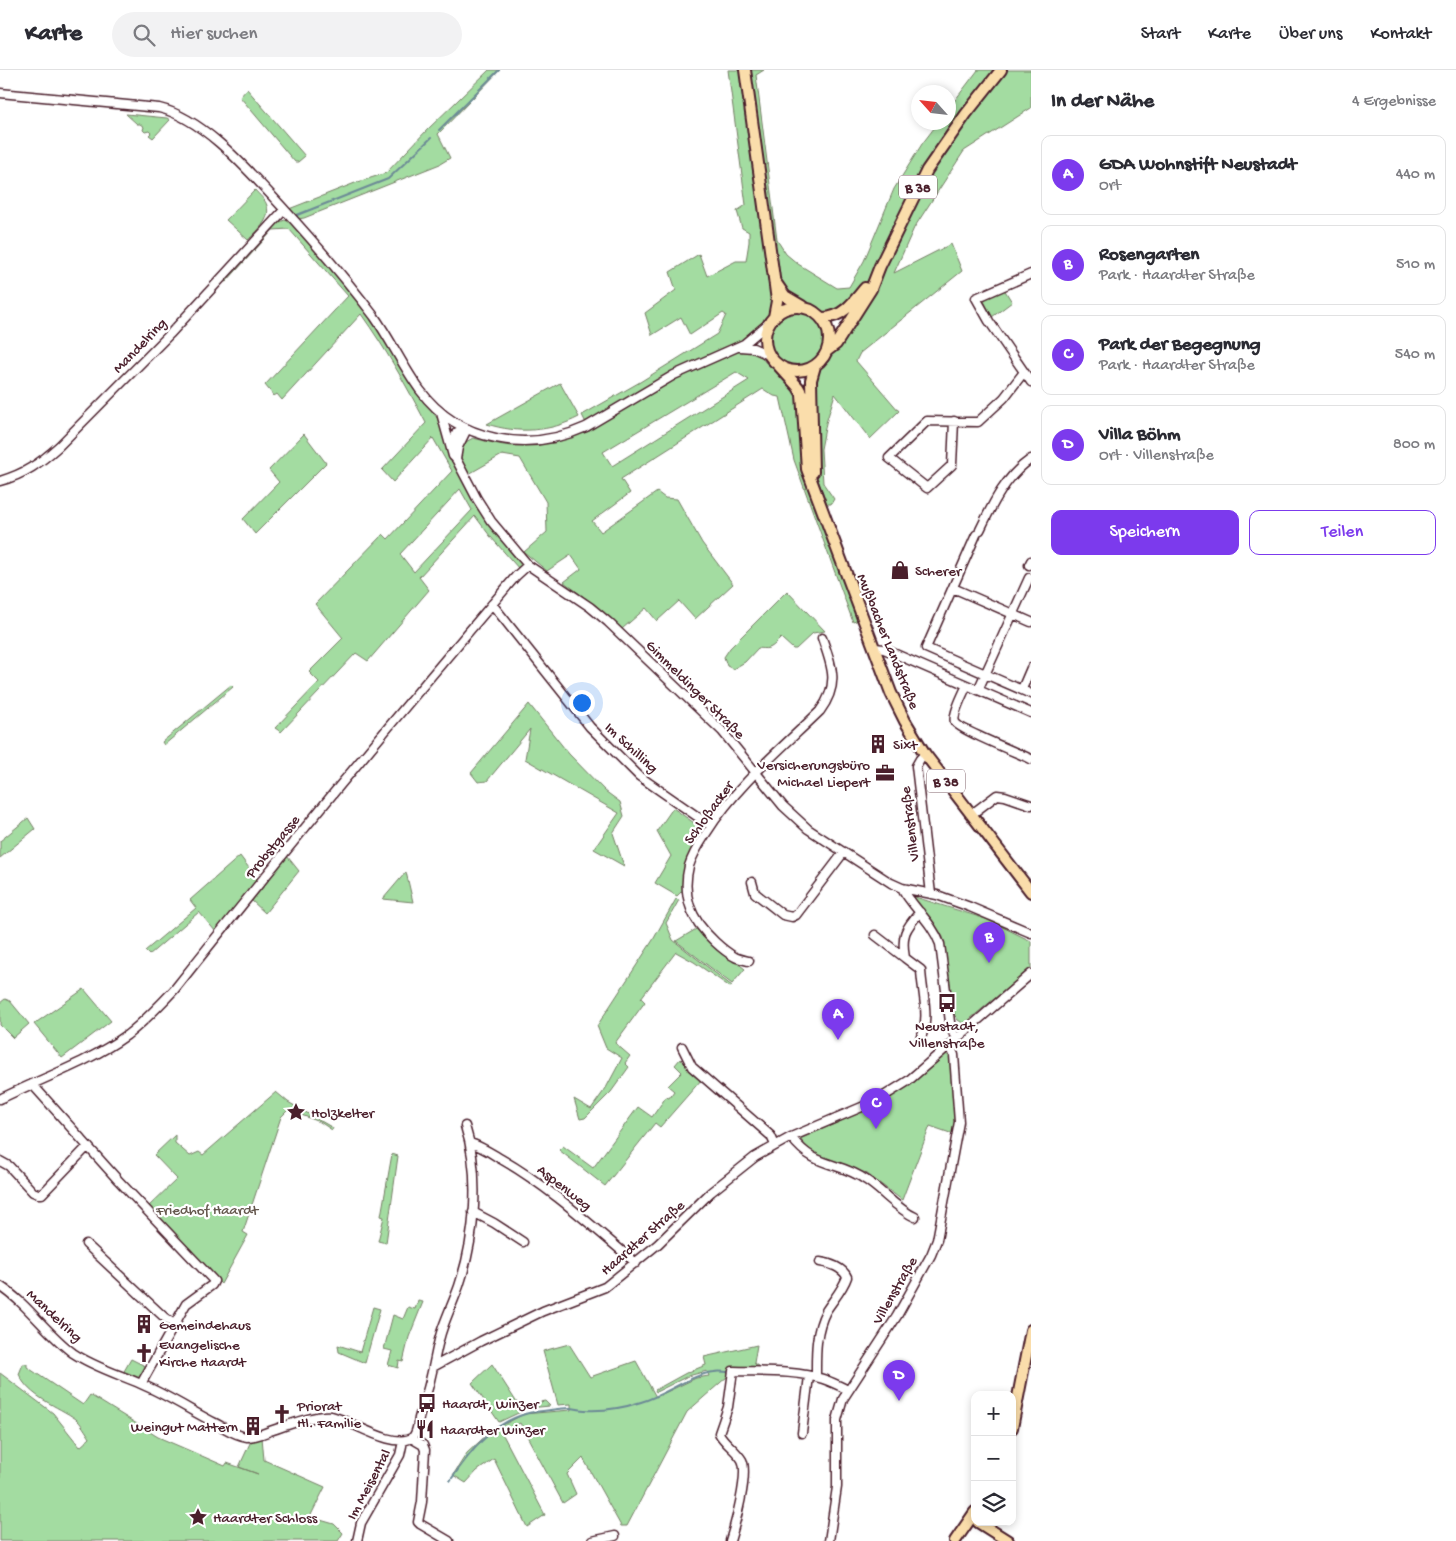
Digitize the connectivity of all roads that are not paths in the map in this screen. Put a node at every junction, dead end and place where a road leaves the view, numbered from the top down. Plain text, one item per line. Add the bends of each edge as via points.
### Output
1 (745, 70) edge
2 (1001, 70) edge
3 (0, 93) edge
4 (284, 210) junction
5 (880, 266) junction
6 (1031, 274) edge
7 (774, 278) junction
8 (808, 308) junction
9 (823, 318) junction
10 (772, 320) junction
11 (738, 348) junction
12 (828, 350) junction
13 (769, 355) junction
14 (779, 366) junction
15 (815, 366) junction
16 (1024, 372) junction
17 (1031, 382) edge
18 (441, 413) junction
19 (954, 422) junction
20 (467, 429) junction
21 (450, 447) junction
22 (456, 459) junction
23 (1031, 459) edge
24 (0, 481) edge
25 (813, 485) junction
26 (528, 564) junction
27 (1029, 578) dead end
28 (953, 588) junction
29 (492, 604) junction
30 (1012, 614) junction
31 (1031, 622) edge
32 (822, 638) dead end
33 (875, 648) junction
34 (1031, 668) edge
35 (985, 674) junction
36 (967, 686) junction
37 (1022, 689) junction
38 (978, 690) junction
39 (1031, 694) edge
40 (1031, 713) edge
41 (925, 754) junction
42 (1031, 759) edge
43 (756, 772) junction
44 (1031, 806) edge
45 (972, 814) junction
46 (710, 826) junction
47 (844, 852) junction
48 (752, 882) dead end
49 (902, 888) junction
50 (1031, 892) edge
51 (931, 894) junction
52 (920, 912) junction
53 (1031, 933) edge
54 (875, 935) dead end
55 (905, 958) junction
56 (750, 961) dead end
57 (1031, 974) edge
58 (920, 1040) dead end
59 (953, 1043) junction
60 (682, 1047) dead end
61 (32, 1084) junction
62 (0, 1099) edge
63 (465, 1126) dead end
64 (791, 1136) junction
65 (470, 1143) junction
66 (775, 1145) junction
67 (88, 1146) junction
68 (0, 1161) edge
69 (473, 1212) junction
70 (915, 1217) dead end
71 (523, 1242) dead end
72 (86, 1244) dead end
73 (820, 1262) dead end
74 (636, 1263) junction
75 (0, 1286) edge
76 (174, 1324) junction
77 (1031, 1330) edge
78 (433, 1367) junction
79 (812, 1377) junction
80 (141, 1384) junction
81 (848, 1390) junction
82 (1016, 1407) edge
83 (802, 1433) dead end
84 (411, 1438) junction
85 (403, 1441) junction
86 (971, 1523) edge
87 (986, 1526) edge
88 (615, 1536) dead end
89 (357, 1541) edge
90 (447, 1541) edge
91 (592, 1541) edge
92 (730, 1541) edge
93 (829, 1541) edge
94 (955, 1541) edge
95 (1008, 1541) edge

1 - 7 main road
2 - 5 main road, B 38 via 927,170
3 - 4 street via 159,108 177,113 232,154
4 - 18 street via 360,298 420,391
4 - 24 street, Mandelring via 170,334 59,446 28,470
5 - 9 main road, B 38 via 846,310
5 - 12 main road, B 38 via 871,289 836,344
6 - 16 street via 976,298
7 - 8 main road via 785,296
7 - 10 main road via 777,301
8 - 9 main road
8 - 10 main road via 791,307
9 - 12 main road via 830,334
10 - 11 street
10 - 13 main road via 765,340
11 - 13 street via 753,348
11 - 20 street via 674,375 586,427 563,436 512,441
12 - 15 main road
13 - 14 main road
14 - 15 main road via 799,372
14 - 25 main road, B 38 via 802,394 807,469
15 - 25 main road, B 38 via 811,377
16 - 17 street
16 - 19 street via 1004,398 978,422
18 - 20 street
18 - 21 street, Gimmeldinger Straße
19 - 19 street via 927,421 889,458 927,488 952,465
20 - 21 street via 457,432
20 - 22 street
21 - 22 street, Gimmeldinger Straße
22 - 26 street, Gimmeldinger Straße via 491,521
23 - 28 street via 1002,488 994,501
25 - 33 main road, Mußbacher Landstraße / B 38
26 - 29 street, Probstgasse
26 - 43 street, Gimmeldinger Straße via 608,622 722,731
27 - 30 street
28 - 30 street
28 - 35 street via 926,648
29 - 46 street, Im Schilling via 590,727 639,776
29 - 61 street, Probstgasse via 158,1007 134,1029 97,1053
30 - 31 street
30 - 35 street
32 - 43 street, Schloßacker via 833,673 827,702
33 - 36 street via 884,649
33 - 41 main road, Mußbacher Landstraße / B 38 via 898,709
34 - 37 street
35 - 37 street
35 - 38 street
36 - 38 street
36 - 42 street via 954,715 956,724
37 - 39 street
38 - 40 street
41 - 45 main road, Mußbacher Landstraße / B 38
41 - 51 street, Villenstraße via 916,766
43 - 46 street, Schloßacker
43 - 47 street, Gimmeldinger Straße via 795,817
44 - 45 street via 997,795
45 - 50 main road, Mußbacher Landstraße / B 38
46 - 56 street, Schloßacker via 689,866 690,904 703,930 715,942 735,958
47 - 48 street via 792,917 783,916 755,893
47 - 49 street, Gimmeldinger Straße
49 - 51 street, Gimmeldinger Straße
49 - 52 street, Villenstraße
51 - 53 street, Gimmeldinger Straße
52 - 55 street via 904,936
52 - 59 street, Villenstraße via 940,944
54 - 55 street
55 - 58 street via 921,970 925,1030
57 - 59 street, Haardter Straße
59 - 64 street, Haardter Straße via 882,1098
59 - 81 street, Villenstraße via 959,1122 936,1240 897,1316
60 - 66 street via 692,1067 771,1136
61 - 62 street, Probstgasse
61 - 67 street
63 - 65 street
64 - 66 street, Haardter Straße
64 - 70 street via 814,1159 861,1176
65 - 69 street
65 - 74 street, Aspenweg via 539,1184
66 - 74 street, Haardter Straße via 723,1182
67 - 68 street via 42,1194 33,1192 9,1166
67 - 76 street via 213,1280 212,1285 186,1304
69 - 71 street
69 - 78 street via 463,1272
72 - 76 street
73 - 79 street via 844,1271 847,1277 818,1331
74 - 78 street, Haardter Straße via 605,1287 542,1311
75 - 80 street, Mandelring via 77,1356
76 - 80 street
77 - 82 main road
78 - 84 street via 416,1432
79 - 81 street
79 - 83 street
79 - 92 street via 733,1371 728,1407 719,1433 743,1462 744,1474
80 - 85 street, Mandelring via 238,1435 254,1436 327,1416 376,1435
81 - 93 street, Villenstraße via 837,1420 837,1487
84 - 85 street
84 - 90 street via 425,1450 418,1522
85 - 89 street, Im Meisental via 400,1454 361,1523
86 - 94 main road
87 - 95 main road
88 - 91 street

